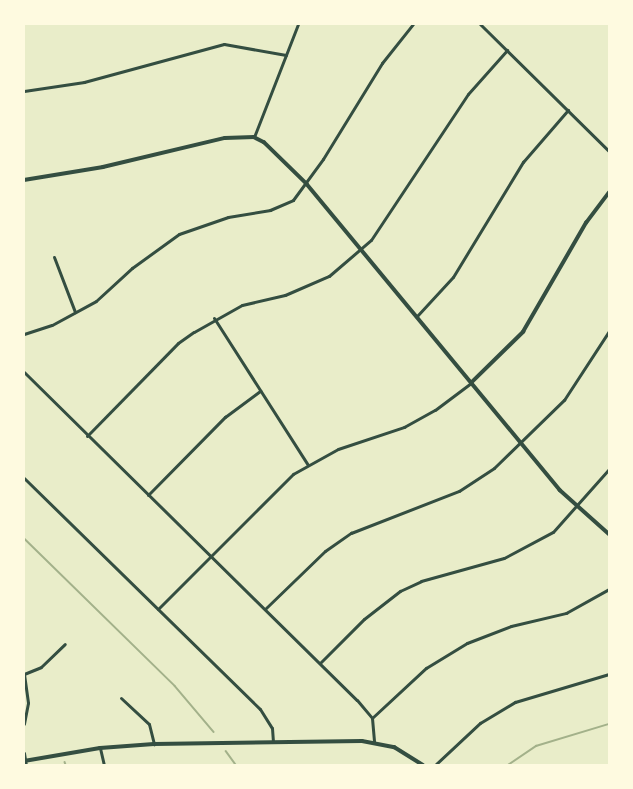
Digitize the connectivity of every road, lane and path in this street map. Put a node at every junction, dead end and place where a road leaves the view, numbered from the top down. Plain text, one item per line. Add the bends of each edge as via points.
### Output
1 (298, 24) edge
2 (413, 24) edge
3 (480, 24) edge
4 (507, 50) junction
5 (286, 55) junction
6 (24, 91) edge
7 (568, 110) junction
8 (254, 137) junction
9 (609, 151) edge
10 (24, 180) edge
11 (307, 184) junction
12 (609, 193) edge
13 (361, 249) junction
14 (54, 257) dead end
15 (75, 312) junction
16 (417, 316) junction
17 (214, 318) junction
18 (609, 331) edge
19 (24, 334) edge
20 (24, 372) edge
21 (471, 383) junction
22 (260, 391) junction
23 (87, 436) junction
24 (522, 444) junction
25 (308, 464) junction
26 (609, 469) edge
27 (24, 478) edge
28 (148, 495) junction
29 (576, 507) junction
30 (609, 534) edge
31 (210, 556) junction
32 (609, 589) edge
33 (266, 608) junction
34 (158, 609) junction
35 (64, 644) dead end
36 (320, 663) junction
37 (24, 674) edge
38 (609, 674) edge
39 (121, 698) dead end
40 (372, 718) junction
41 (24, 724) edge
42 (273, 741) junction
43 (374, 742) junction
44 (154, 744) junction
45 (100, 748) junction
46 (24, 753) edge
47 (25, 762) edge
48 (104, 765) edge
49 (423, 765) edge
50 (435, 765) edge

1 - 5 street
2 - 11 street via 378,70
3 - 4 street
4 - 7 street
4 - 13 street via 468,94 380,230
5 - 6 street via 224,44 84,82
5 - 8 street
7 - 9 street
7 - 16 street via 523,162 453,277
8 - 10 street via 225,138 103,167
8 - 11 street via 274,150
11 - 13 street
11 - 15 street via 293,200 277,207 215,221 179,234 132,268 96,301
12 - 21 street via 586,223 523,332
13 - 16 street
13 - 17 street via 329,276 309,286 242,305
14 - 15 street
15 - 19 street
16 - 21 street
17 - 22 street
17 - 23 street via 178,343
18 - 24 street via 564,400
20 - 23 street
21 - 24 street
21 - 25 street via 435,410 404,427 338,449
22 - 25 street
22 - 28 street via 225,418
23 - 28 street
24 - 29 street
24 - 33 street via 468,487 351,534 326,551
25 - 31 street via 278,487
26 - 29 street
27 - 34 street
28 - 31 street
29 - 30 street
29 - 36 street via 553,532 504,558 421,581 400,591 364,619
31 - 33 street
31 - 34 street
32 - 40 street via 566,613 511,626 467,643 426,668
33 - 36 street
34 - 42 street via 260,709 272,728
35 - 37 street via 41,667
36 - 40 street
37 - 41 street via 28,703
38 - 50 street via 515,702 480,723
39 - 44 street via 149,724
40 - 43 street
42 - 43 main road
42 - 44 main road
43 - 49 main road via 394,746
44 - 45 main road
45 - 47 main road
45 - 48 street
46 - 47 street

